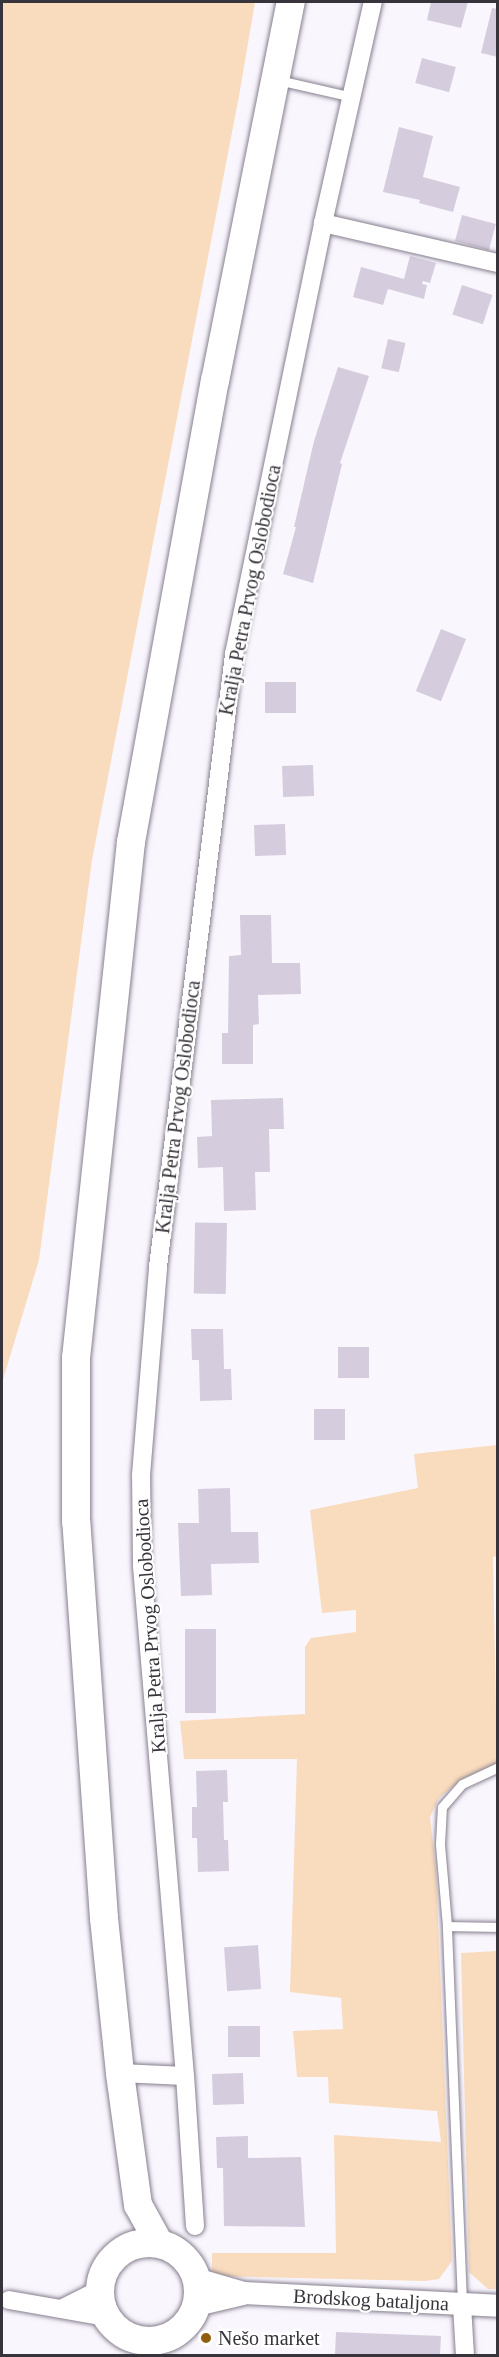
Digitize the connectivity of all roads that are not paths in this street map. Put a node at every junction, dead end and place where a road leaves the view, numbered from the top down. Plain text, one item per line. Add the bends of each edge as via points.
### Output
1 (291, 2) edge
2 (373, 2) edge
3 (276, 79) junction
4 (352, 97) junction
5 (323, 223) junction
6 (498, 263) edge
7 (498, 1767) edge
8 (447, 1926) junction
9 (498, 1927) edge
10 (120, 2073) junction
11 (185, 2076) junction
12 (138, 2205) junction
13 (195, 2226) dead end
14 (159, 2243) junction
15 (127, 2247) junction
16 (99, 2290) junction
17 (196, 2292) junction
18 (9, 2300) dead end
19 (462, 2305) junction
20 (498, 2306) edge
21 (63, 2308) junction
22 (106, 2317) junction
23 (178, 2344) edge
24 (139, 2348) edge
25 (465, 2355) edge

1 - 3 main road
2 - 4 street, Kralja Petra Prvog Oslobodioca
3 - 4 lane
3 - 10 main road via 215,381 131,842 76,1358 76,1522 104,1918
4 - 5 street, Kralja Petra Prvog Oslobodioca
5 - 6 street
5 - 11 street, Kralja Petra Prvog Oslobodioca via 234,654 158,1267 141,1475 141,1566
7 - 8 lane via 462,1784 442,1807 440,1844
8 - 9 lane
8 - 19 lane
10 - 11 street
10 - 12 main road
11 - 13 street, Kralja Petra Prvog Oslobodioca
12 - 14 main road
12 - 15 main road
14 - 15 main road
14 - 17 main road via 183,2256
15 - 16 main road via 107,2265
16 - 21 street
16 - 22 main road
17 - 19 street, Brodskog bataljona
17 - 23 main road
18 - 21 street
19 - 20 street, Brodskog bataljona
19 - 25 street
21 - 22 street
22 - 24 main road
23 - 24 main road via 165,2338

